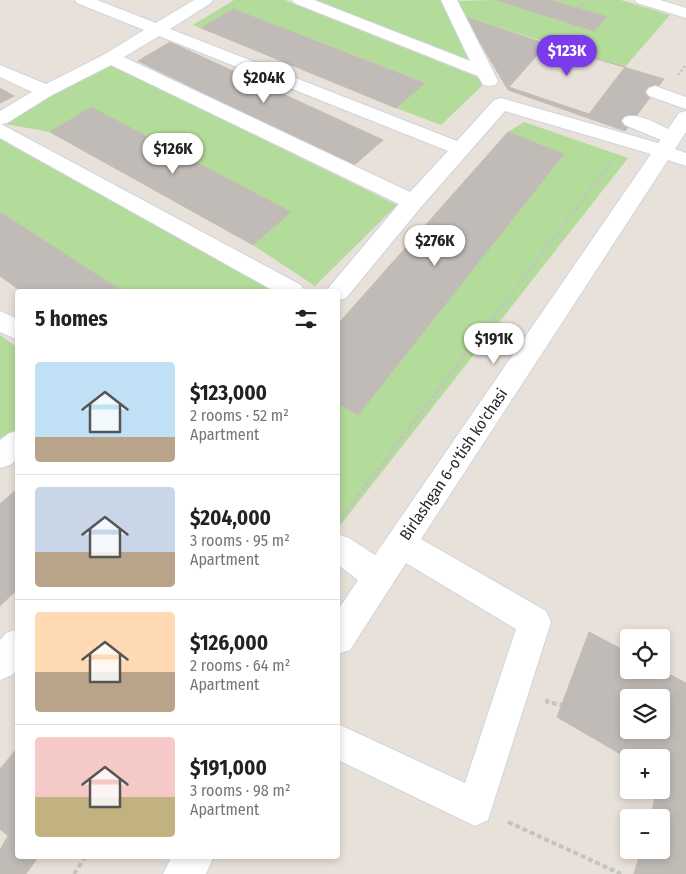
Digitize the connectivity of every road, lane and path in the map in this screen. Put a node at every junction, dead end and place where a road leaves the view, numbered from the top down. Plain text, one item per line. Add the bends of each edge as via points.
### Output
1 (83, 0) edge
2 (205, 0) edge
3 (300, 0) edge
4 (448, 0) edge
5 (588, 0) edge
6 (643, 0) edge
7 (579, 8) dead end
8 (686, 13) edge
9 (158, 30) junction
10 (111, 58) junction
11 (686, 65) edge
12 (0, 70) edge
13 (485, 73) junction
14 (46, 91) junction
15 (659, 93) joint
16 (686, 102) edge
17 (501, 104) junction
18 (0, 119) edge
19 (632, 121) dead end
20 (0, 130) edge
21 (628, 141) junction
22 (677, 141) edge
23 (460, 148) junction
24 (413, 202) junction
25 (289, 289) edge
26 (340, 290) edge
27 (0, 320) edge
28 (15, 329) edge
29 (15, 444) edge
30 (0, 456) edge
31 (340, 520) edge
32 (400, 542) junction
33 (340, 549) edge
34 (378, 575) junction
35 (340, 635) edge
36 (15, 648) edge
37 (0, 663) edge
38 (340, 743) edge
39 (475, 807) junction
40 (84, 859) edge
41 (193, 859) edge
42 (74, 874) edge
43 (183, 874) edge
44 (621, 874) edge

1 - 9 street
2 - 9 street
3 - 13 street
4 - 13 street
5 - 7 path
6 - 8 street
9 - 10 street
9 - 23 street
10 - 14 street
10 - 24 street
11 - 15 path
12 - 14 street
13 - 17 street
14 - 18 street
15 - 16 street
17 - 21 street via 535,107
17 - 23 street
19 - 22 street
20 - 25 street
21 - 22 street
21 - 31 path
22 - 32 street, Birlashgan 6-o'tish ko'chasi
23 - 24 street
24 - 26 street
27 - 28 street
29 - 30 street
32 - 34 street, Birlashgan 6-o'tish ko'chasi
32 - 39 street via 535,622
33 - 34 street
34 - 35 street, Birlashgan 6-o'tish ko'chasi
36 - 37 street
38 - 39 street
39 - 44 path
40 - 42 path
41 - 43 street

